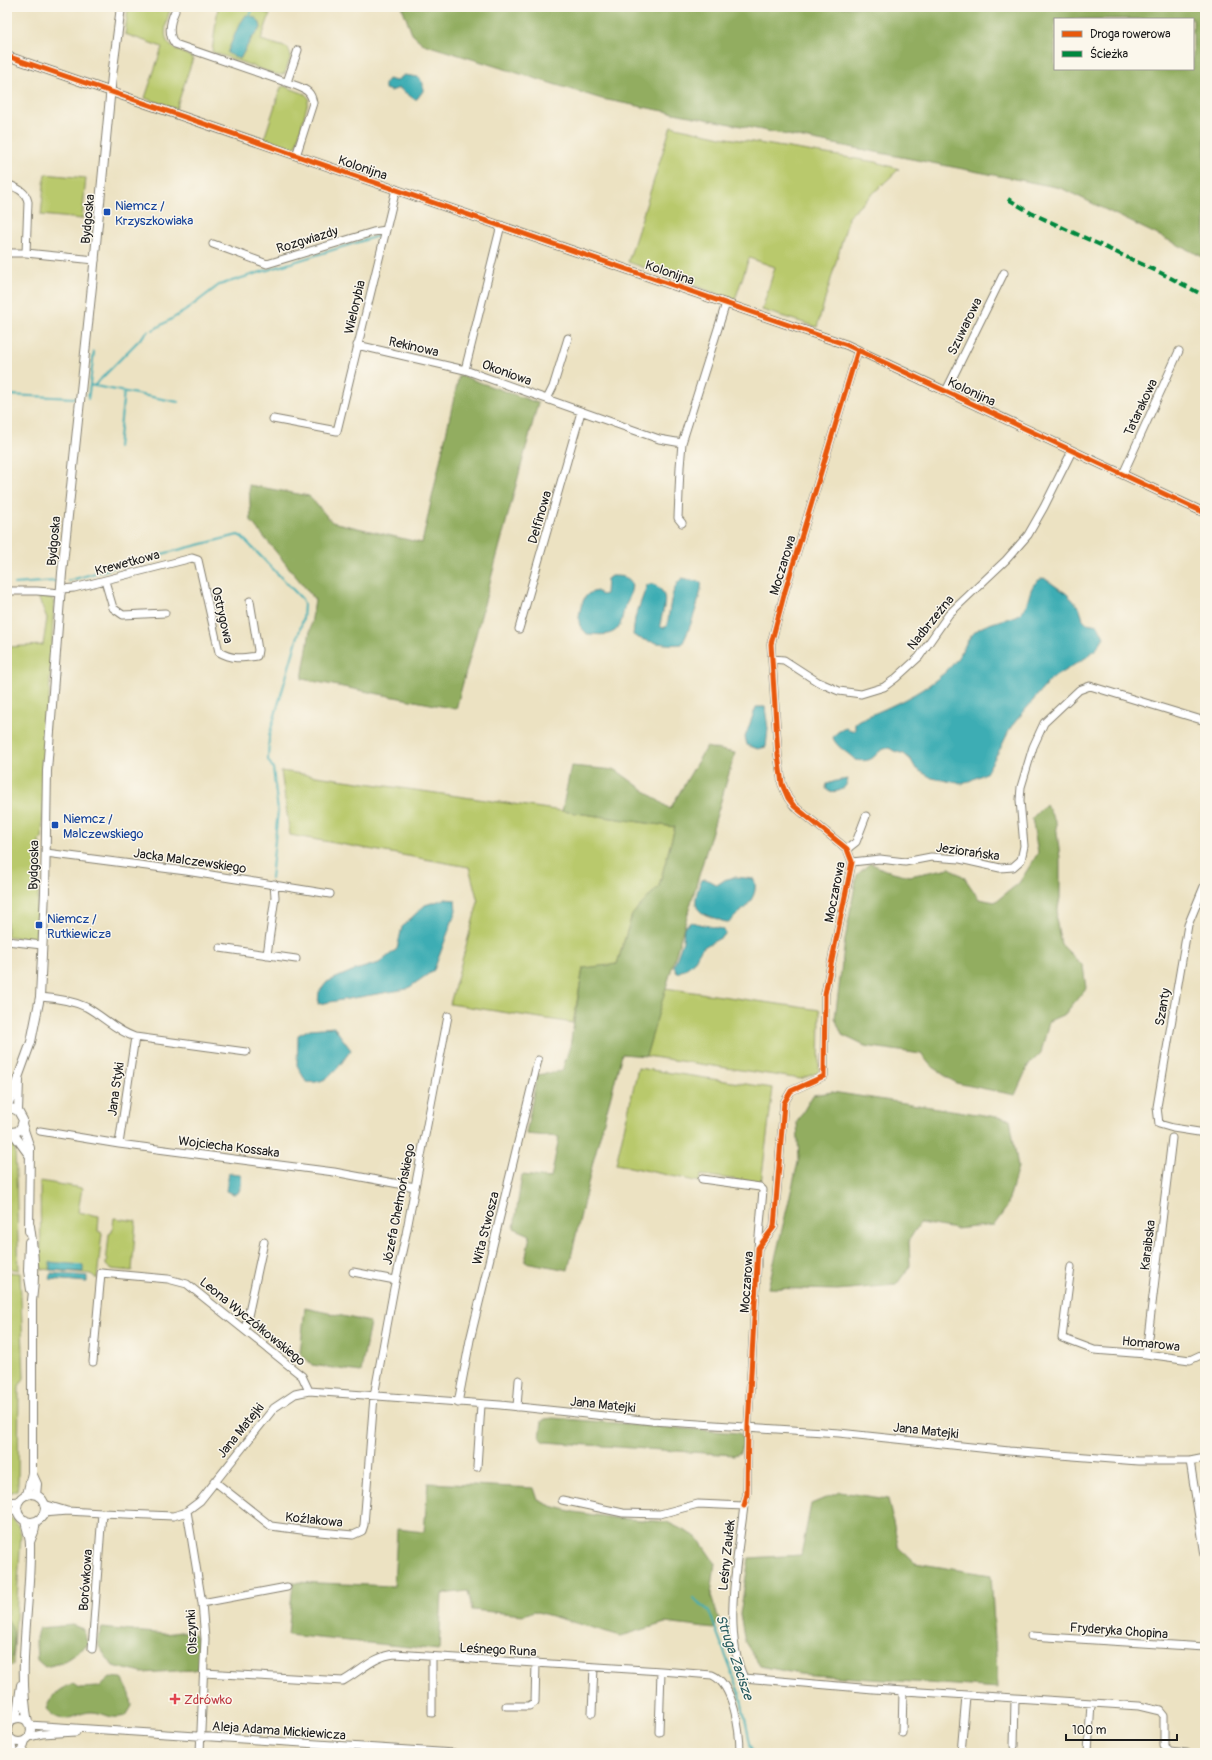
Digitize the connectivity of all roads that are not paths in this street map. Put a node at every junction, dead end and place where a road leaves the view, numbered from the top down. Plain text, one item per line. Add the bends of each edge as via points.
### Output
1 (121, 7) edge
2 (175, 11) dead end
3 (298, 50) dead end
4 (7, 56) edge
5 (287, 82) junction
6 (111, 92) junction
7 (296, 156) junction
8 (7, 184) edge
9 (396, 189) junction
10 (500, 225) junction
11 (386, 230) junction
12 (213, 244) dead end
13 (7, 253) edge
14 (26, 253) junction
15 (95, 260) junction
16 (1004, 273) dead end
17 (726, 303) junction
18 (568, 338) dead end
19 (357, 345) junction
20 (858, 350) junction
21 (1180, 351) dead end
22 (465, 370) junction
23 (946, 391) junction
24 (547, 399) junction
25 (582, 412) junction
26 (273, 418) dead end
27 (682, 443) junction
28 (1072, 451) junction
29 (1123, 474) junction
30 (1205, 513) edge
31 (682, 523) dead end
32 (198, 560) joint
33 (105, 581) junction
34 (7, 591) edge
35 (61, 591) junction
36 (250, 601) dead end
37 (165, 613) dead end
38 (519, 629) dead end
39 (772, 659) junction
40 (1205, 721) edge
41 (866, 816) dead end
42 (847, 849) junction
43 (46, 853) junction
44 (852, 862) junction
45 (274, 884) junction
46 (1205, 884) edge
47 (330, 894) dead end
48 (7, 941) edge
49 (42, 945) junction
50 (220, 948) dead end
51 (267, 955) junction
52 (296, 959) dead end
53 (40, 997) junction
54 (448, 1016) dead end
55 (135, 1037) junction
56 (246, 1052) dead end
57 (538, 1060) dead end
58 (19, 1077) junction
59 (7, 1108) edge
60 (18, 1111) junction
61 (22, 1124) junction
62 (40, 1131) dead end
63 (10, 1133) edge
64 (1205, 1133) edge
65 (1172, 1138) dead end
66 (119, 1144) junction
67 (29, 1155) junction
68 (702, 1179) dead end
69 (415, 1186) junction
70 (264, 1242) dead end
71 (758, 1248) junction
72 (1071, 1267) dead end
73 (353, 1272) dead end
74 (395, 1280) junction
75 (245, 1330) junction
76 (1205, 1353) edge
77 (1146, 1354) junction
78 (93, 1362) dead end
79 (519, 1380) dead end
80 (309, 1391) junction
81 (374, 1396) junction
82 (458, 1403) junction
83 (481, 1405) junction
84 (517, 1407) junction
85 (748, 1427) junction
86 (1205, 1458) edge
87 (1190, 1460) junction
88 (477, 1468) dead end
89 (32, 1473) junction
90 (214, 1481) junction
91 (27, 1495) junction
92 (36, 1495) junction
93 (562, 1500) dead end
94 (19, 1501) junction
95 (7, 1502) edge
96 (44, 1504) junction
97 (744, 1506) junction
98 (7, 1509) edge
99 (188, 1510) junction
100 (18, 1511) junction
101 (67, 1511) junction
102 (44, 1513) junction
103 (102, 1513) junction
104 (25, 1520) junction
105 (36, 1521) junction
106 (30, 1542) junction
107 (1205, 1555) edge
108 (287, 1587) dead end
109 (202, 1603) junction
110 (1030, 1636) dead end
111 (1205, 1647) edge
112 (92, 1649) dead end
113 (432, 1657) junction
114 (536, 1663) junction
115 (594, 1667) junction
116 (24, 1668) junction
117 (661, 1671) junction
118 (204, 1673) junction
119 (903, 1691) junction
120 (966, 1696) junction
121 (1015, 1699) junction
122 (1091, 1703) junction
123 (506, 1706) dead end
124 (432, 1713) dead end
125 (592, 1713) dead end
126 (10, 1722) edge
127 (29, 1724) junction
128 (102, 1731) junction
129 (660, 1732) dead end
130 (902, 1733) dead end
131 (9, 1737) edge
132 (201, 1737) junction
133 (27, 1739) junction
134 (1014, 1746) dead end
135 (1088, 1752) dead end
136 (13, 1753) edge
137 (21, 1753) edge
138 (200, 1753) edge
139 (454, 1753) edge
140 (740, 1753) edge
141 (961, 1753) edge
142 (1187, 1753) edge

1 - 6 street, Bydgoska
2 - 5 street via 171,19 170,37 175,44
3 - 5 street
4 - 6 street, Kolonijna
5 - 7 street via 307,90 312,95 313,103
6 - 7 street, Kolonijna
6 - 15 street, Bydgoska
7 - 9 street, Kolonijna
8 - 14 street via 18,188 27,196
9 - 10 street, Kolonijna
9 - 11 street, Wielorybia
10 - 17 street, Kolonijna
10 - 22 street, Okoniowa
11 - 12 street, Rozgwiazdy via 267,264
11 - 19 street, Wielorybia
13 - 14 street
14 - 15 street
15 - 35 street, Bydgoska
16 - 23 street, Szuwarowa
17 - 20 street, Kolonijna
17 - 27 street
18 - 24 street
19 - 22 street, Rekinowa
19 - 26 street, Wielorybia via 337,431
20 - 23 street, Kolonijna
20 - 39 street, Moczarowa via 775,626 771,644
21 - 29 street, Tatarakowa
22 - 24 street, Okoniowa
23 - 28 street, Kolonijna
24 - 25 street, Okoniowa
25 - 27 street, Okoniowa via 659,439
25 - 38 street, Delfinowa
27 - 31 street via 678,518
28 - 29 street, Kolonijna
28 - 39 street, Nadbrzeżna via 1028,535 1006,560 949,614 919,657 884,687 861,694 839,691 818,682 784,660
29 - 30 street, Kolonijna
32 - 33 street, Krewetkowa via 185,559
32 - 36 street, Ostrygowa via 219,652 229,658 257,656
33 - 35 street, Krewetkowa
33 - 37 street via 113,608 123,615
34 - 35 street, Krewetkowa
35 - 43 street, Bydgoska via 47,771
39 - 42 street, Moczarowa via 782,784 794,806
40 - 44 street, Jeziorańska via 1090,686 1078,690 1044,723 1033,747 1021,788 1024,846 1021,860 1013,867 1000,868 960,859 931,857 905,862 880,859
41 - 42 street, Moczarowa via 856,842
42 - 44 street, Moczarowa
43 - 45 street, Jacka Malczewskiego via 186,870
43 - 49 street, Bydgoska
44 - 71 street, Moczarowa via 824,994 824,1076 790,1092 784,1103 774,1227
45 - 47 street, Jacka Malczewskiego
45 - 51 street via 275,897
46 - 64 street, Szanty via 1188,925 1157,1107 1159,1124
48 - 49 street
49 - 53 street, Bydgoska
50 - 51 street
51 - 52 street
53 - 55 street via 86,1008
53 - 58 street, Bydgoska via 31,1042
54 - 69 street, Józefa Chełmońskiego
55 - 56 street
55 - 66 street, Jana Styki
57 - 82 street, Wita Stwosza via 470,1340
58 - 59 street, Bydgoska
58 - 60 street, Bydgoska
59 - 60 street
60 - 61 street, Bydgoska via 22,1116
61 - 63 street via 18,1131
61 - 67 street, Bydgoska via 29,1143
62 - 66 street, Wojciecha Kossaka
63 - 67 street via 20,1140
65 - 77 street, Karaibska
66 - 69 street, Wojciecha Kossaka via 334,1172
67 - 89 street, Bydgoska via 28,1271 32,1301
68 - 71 street via 760,1186 763,1190
69 - 74 street, Józefa Chełmońskiego
70 - 75 street
71 - 85 street, Moczarowa
72 - 77 street, Homarowa via 1062,1338 1094,1350
73 - 74 street
74 - 81 street, Józefa Chełmońskiego
75 - 78 street, Leona Wyczółkowskiego via 181,1281 101,1273
75 - 80 street, Leona Wyczółkowskiego via 302,1376
76 - 77 street, Homarowa via 1190,1360
79 - 84 street
80 - 81 street, Jana Matejki
80 - 90 street, Jana Matejki via 295,1394 274,1408
81 - 82 street, Jana Matejki
81 - 90 street, Koźlakowa via 362,1531 353,1535 272,1526
82 - 83 street, Jana Matejki
83 - 84 street, Jana Matejki
83 - 88 street
84 - 85 street, Jana Matejki via 652,1421
85 - 87 street, Jana Matejki via 1138,1460
85 - 97 street, Moczarowa via 747,1494
86 - 87 street, Jana Matejki
87 - 107 street
89 - 91 street
89 - 92 street
90 - 99 street, Jana Matejki via 200,1501
91 - 92 street
91 - 94 street
92 - 96 street
93 - 97 street, Leśny Zaułek via 623,1513 660,1514 698,1504
94 - 95 street
94 - 100 street
96 - 101 street, Jana Matejki
96 - 102 street
97 - 119 street, Leśny Zaułek via 732,1618 737,1663 744,1678
98 - 100 street
99 - 103 street, Jana Matejki via 173,1516
99 - 109 street, Olszynki
100 - 104 street
101 - 102 street, Jana Matejki
101 - 103 street, Jana Matejki
102 - 105 street
103 - 112 street, Borówkowa
104 - 105 street
104 - 106 street
105 - 106 street
106 - 116 street
108 - 109 street
109 - 118 street, Olszynki
110 - 111 street, Fryderyka Chopina
113 - 114 street, Leśnego Runa
113 - 118 street, Leśnego Runa via 384,1655 344,1681
113 - 124 street
114 - 115 street, Leśnego Runa
114 - 123 street via 534,1702 529,1706
115 - 117 street, Leśnego Runa
115 - 125 street
116 - 126 street via 16,1713
116 - 127 street via 24,1694
117 - 129 street
117 - 140 street, Leśnego Runa via 712,1675 718,1678 727,1688 735,1710
118 - 132 street, Olszynki
119 - 120 street, Leśny Zaułek
119 - 130 street
120 - 121 street, Leśny Zaułek
120 - 141 street
121 - 122 street, Leśny Zaułek
121 - 134 street
122 - 135 street
122 - 142 street, Leśny Zaułek via 1139,1706 1160,1711 1164,1716 1164,1746 1170,1751
126 - 127 street via 20,1719
126 - 131 street via 7,1729
127 - 128 street, Aleja Adama Mickiewicza
127 - 133 street via 31,1732
128 - 132 street, Aleja Adama Mickiewicza
128 - 133 street, Aleja Adama Mickiewicza via 54,1733
131 - 133 street via 18,1742
131 - 136 street
132 - 138 street, Olszynki
132 - 139 street, Aleja Adama Mickiewicza
133 - 137 street

